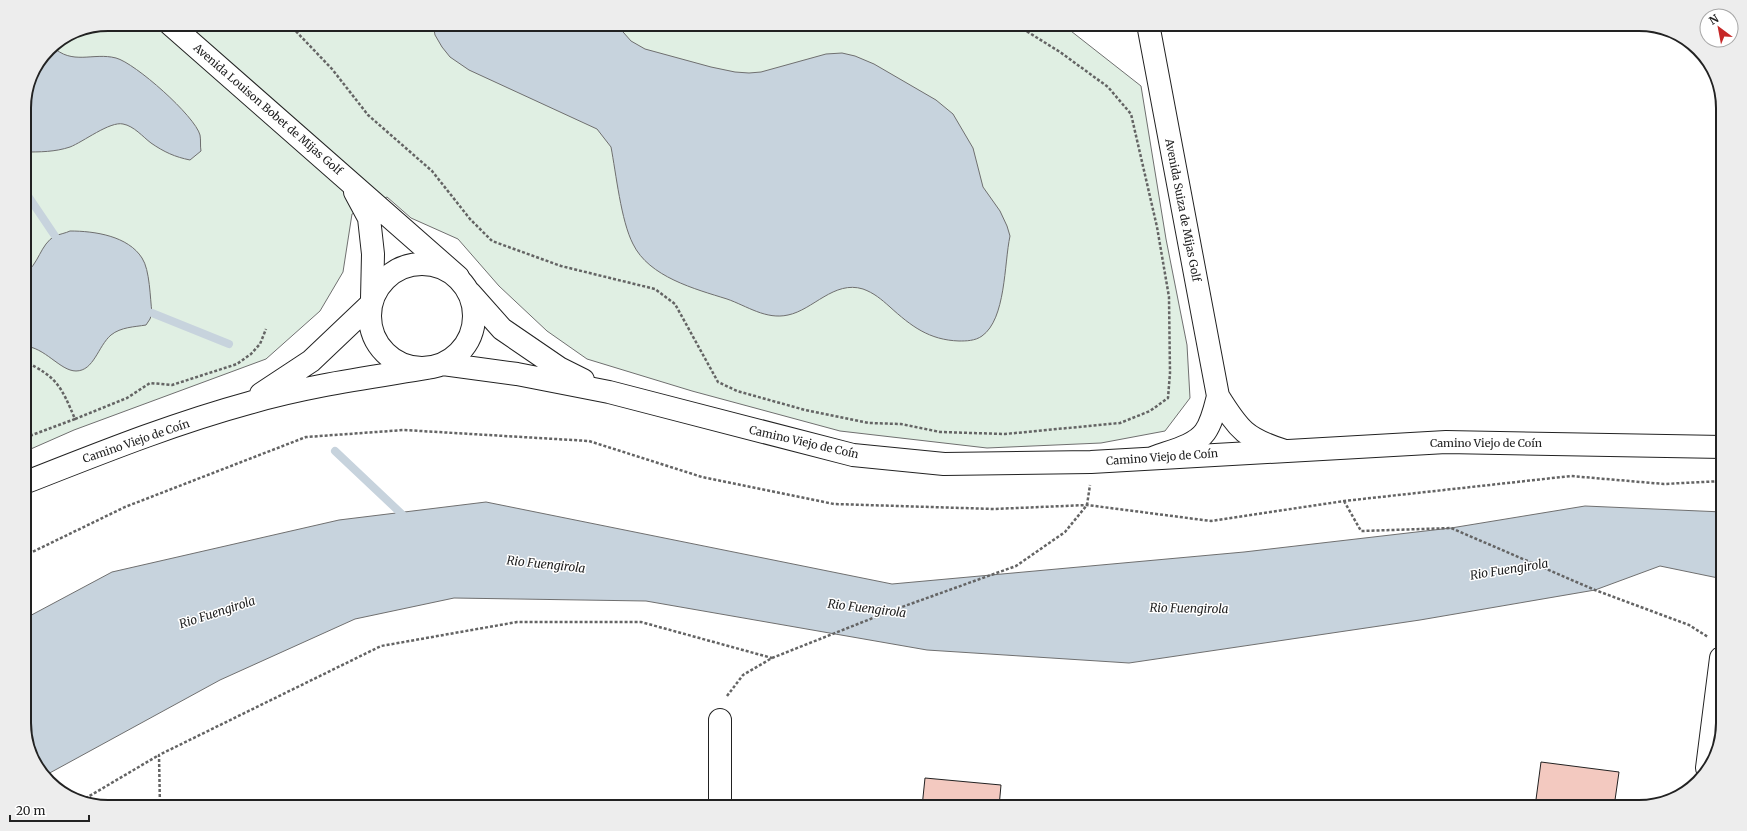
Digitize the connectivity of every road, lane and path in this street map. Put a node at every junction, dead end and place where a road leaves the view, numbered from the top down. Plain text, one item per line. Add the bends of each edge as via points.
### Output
1 (178, 31) edge
2 (296, 31) edge
3 (1026, 31) edge
4 (1149, 31) edge
5 (348, 179) junction
6 (464, 284) junction
7 (372, 302) junction
8 (266, 329) dead end
9 (31, 364) edge
10 (435, 366) junction
11 (609, 392) junction
12 (1218, 396) junction
13 (249, 403) junction
14 (75, 419) junction
15 (31, 435) edge
16 (1716, 447) edge
17 (1285, 451) junction
18 (1149, 459) junction
19 (1091, 462) junction
20 (31, 480) edge
21 (1716, 480) edge
22 (1344, 501) junction
23 (1087, 505) junction
24 (31, 553) edge
25 (1716, 648) edge
26 (772, 658) junction
27 (1716, 697) edge
28 (720, 720) joint
29 (159, 755) junction
30 (1708, 756) edge
31 (87, 797) edge
32 (160, 800) edge
33 (720, 800) edge

1 - 5 street, Avenida Louison Bobet de Mijas Golf
2 - 3 path via 332,69 368,116 432,171 470,219 492,241 561,266 655,289 675,304 718,382 737,391 805,410 869,423 901,424 940,432 1005,434 1120,423 1150,411 1168,398 1170,373 1169,297 1157,227 1131,114 1108,87
4 - 12 street, Avenida Suiza de Mijas Golf
5 - 6 street, Avenida Louison Bobet de Mijas Golf
5 - 7 street, Avenida Louison Bobet de Mijas Golf via 369,218 373,254
6 - 7 street via 444,268 433,265 410,265 394,272 381,284
6 - 10 street via 474,307 474,324 468,341 458,354
6 - 11 street, Camino Viejo de Coín via 502,330 558,368
7 - 10 street via 370,316 373,333 381,348 399,362 409,366
7 - 13 street, Camino Viejo de Coín via 311,362
8 - 14 path via 260,344 237,364 172,385 150,383 127,398
9 - 14 path via 46,372 62,390
10 - 11 street, Camino Viejo de Coín via 517,374
10 - 13 street, Camino Viejo de Coín via 330,383
11 - 19 street, Camino Viejo de Coín via 853,455 944,464
12 - 17 street, Avenida Suiza de Mijas Golf via 1244,433 1262,444
12 - 18 street, Avenida Suiza de Mijas Golf via 1211,422 1205,433 1194,442
13 - 20 street, Camino Viejo de Coín via 109,449
14 - 15 path
16 - 17 street, Camino Viejo de Coín via 1446,442
17 - 18 street, Camino Viejo de Coín
18 - 19 street, Camino Viejo de Coín
19 - 23 path
21 - 22 path via 1664,484 1571,476
22 - 23 path via 1211,521
22 - 25 path via 1361,530 1451,528 1595,590 1688,625 1711,638
23 - 24 path via 994,509 834,504 702,477 589,440 404,430 306,438 125,507
23 - 26 path via 1065,532 1016,566
26 - 28 path via 743,675 728,694
26 - 29 path via 641,622 517,622 381,646
27 - 30 street
28 - 33 street
29 - 31 path
29 - 32 path

